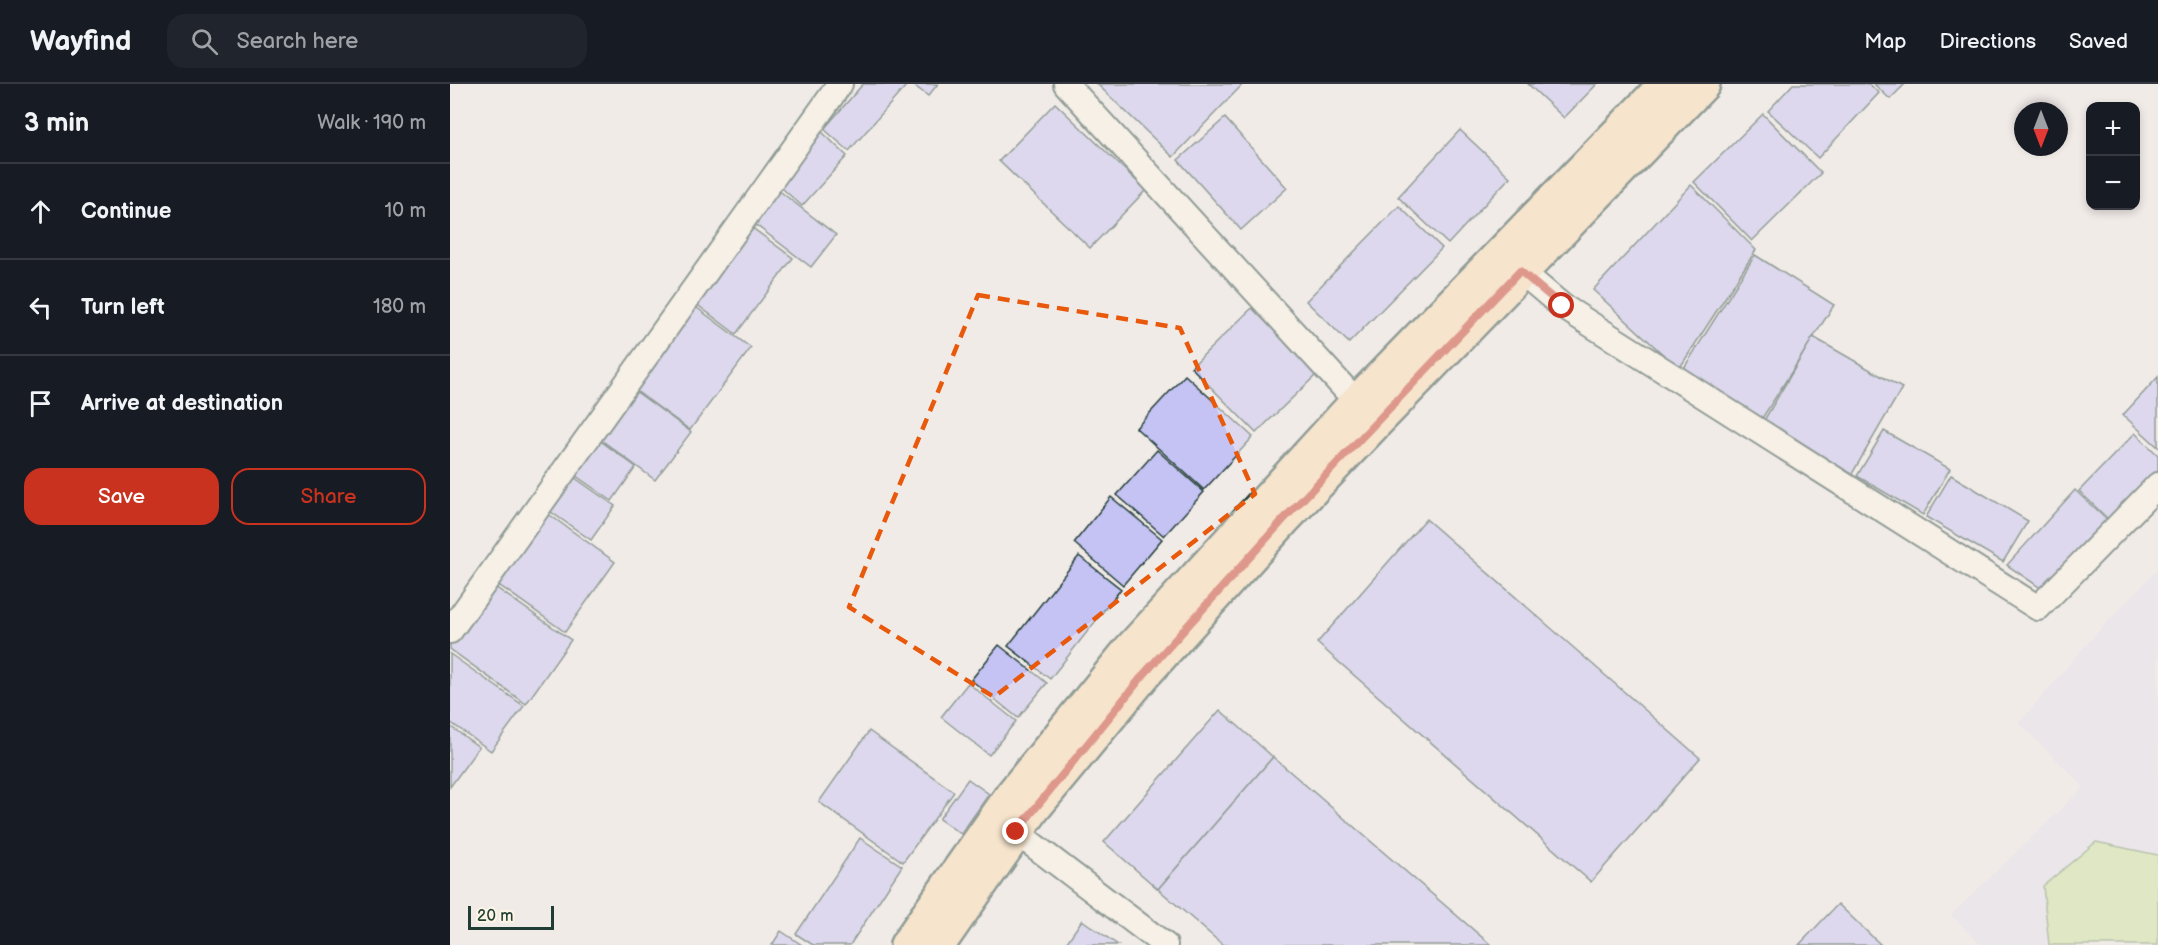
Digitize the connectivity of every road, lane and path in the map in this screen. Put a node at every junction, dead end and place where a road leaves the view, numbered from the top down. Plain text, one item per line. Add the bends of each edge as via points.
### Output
1 (840, 84) edge
2 (1066, 84) edge
3 (1666, 84) edge
4 (1703, 84) edge
5 (1510, 262) junction
6 (1357, 402) junction
7 (2158, 485) edge
8 (450, 631) edge
9 (1016, 832) junction
10 (907, 945) edge
11 (938, 945) edge
12 (1165, 945) edge

1 - 8 street
2 - 6 street
3 - 5 main road
4 - 5 main road
5 - 6 main road
5 - 7 street via 1562,306 2038,608
5 - 9 main road via 1161,656
6 - 10 main road via 1130,650 1012,795
9 - 11 main road
9 - 12 street

